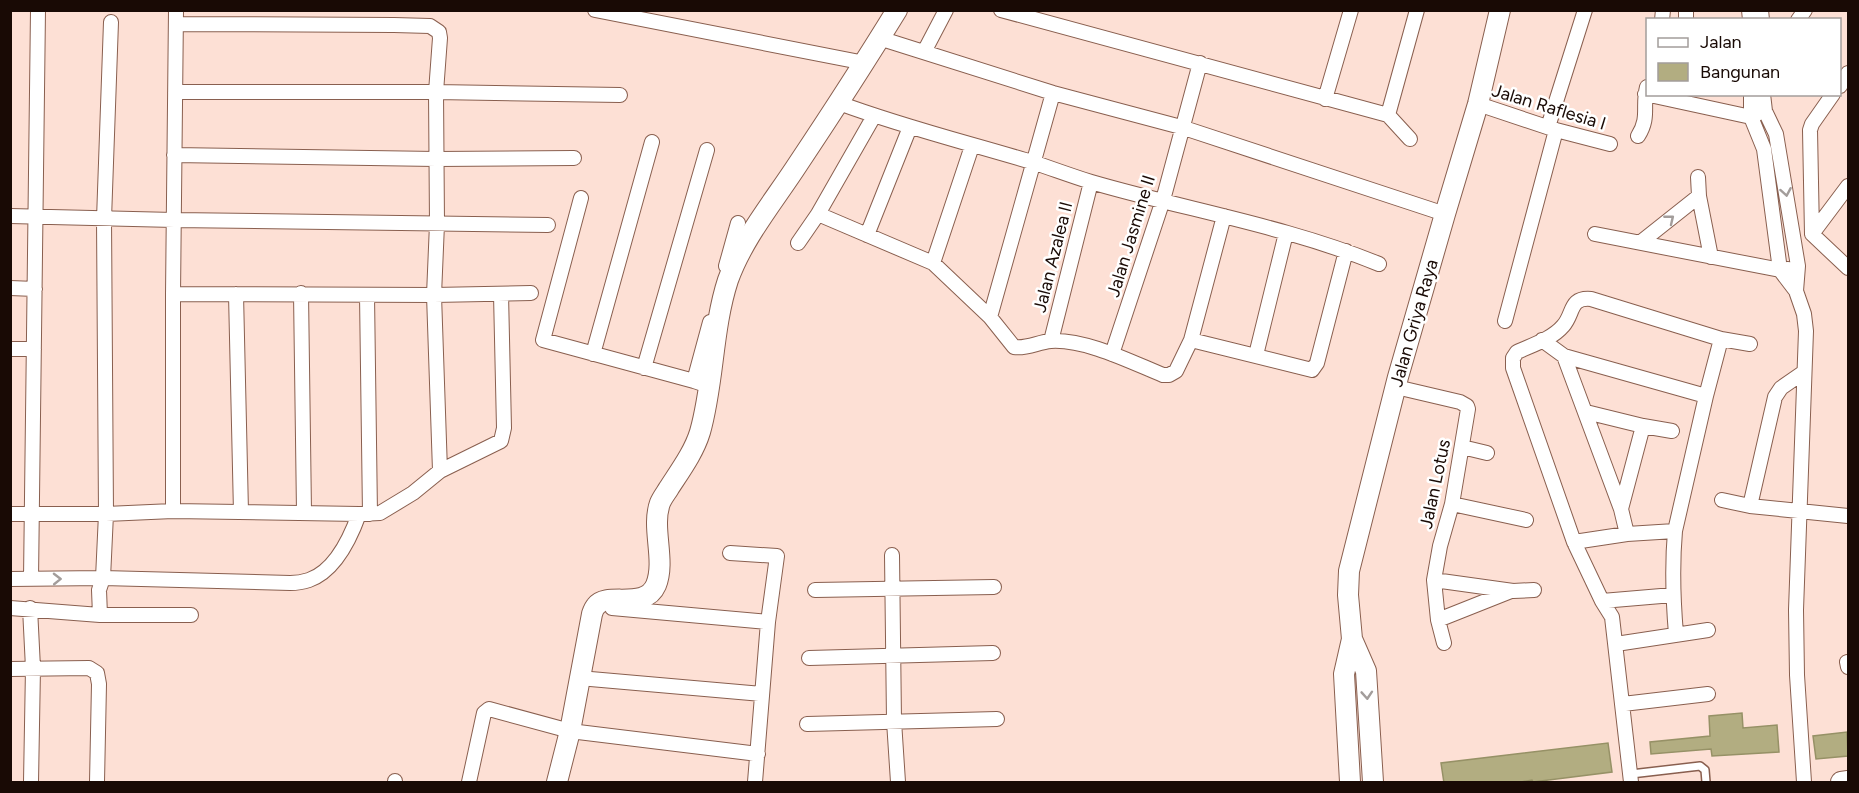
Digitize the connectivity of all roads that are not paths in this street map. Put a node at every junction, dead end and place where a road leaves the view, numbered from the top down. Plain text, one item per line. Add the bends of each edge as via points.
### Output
1 (38, 10) edge
2 (394, 10) edge
3 (595, 10) edge
4 (897, 10) edge
5 (946, 10) edge
6 (1001, 10) edge
7 (1352, 10) edge
8 (1417, 10) edge
9 (1500, 10) edge
10 (1585, 10) edge
11 (617, 13) edge
12 (176, 17) edge
13 (111, 22) dead end
14 (394, 25) junction
15 (879, 39) junction
16 (924, 52) junction
17 (865, 63) junction
18 (1200, 63) junction
19 (1646, 90) edge
20 (175, 92) junction
21 (436, 92) junction
22 (1053, 93) junction
23 (620, 95) dead end
24 (1677, 96) edge
25 (1751, 96) edge
26 (1763, 96) edge
27 (1832, 96) edge
28 (1326, 99) junction
29 (1692, 99) edge
30 (839, 103) junction
31 (1478, 104) junction
32 (1388, 115) junction
33 (1767, 115) junction
34 (874, 116) junction
35 (1753, 123) junction
36 (910, 127) junction
37 (1182, 127) junction
38 (1552, 129) junction
39 (1638, 136) dead end
40 (1410, 139) dead end
41 (652, 142) dead end
42 (1610, 144) dead end
43 (972, 146) junction
44 (707, 150) dead end
45 (174, 155) junction
46 (574, 158) dead end
47 (436, 159) junction
48 (1034, 163) junction
49 (1698, 177) dead end
50 (1091, 182) junction
51 (1848, 186) edge
52 (1699, 196) junction
53 (581, 198) dead end
54 (1163, 200) junction
55 (818, 214) junction
56 (1444, 214) junction
57 (10, 216) edge
58 (36, 216) junction
59 (1224, 216) junction
60 (104, 219) junction
61 (174, 220) junction
62 (436, 224) junction
63 (548, 225) dead end
64 (747, 225) junction
65 (1286, 233) junction
66 (1595, 234) dead end
67 (1812, 234) junction
68 (867, 235) junction
69 (1641, 242) junction
70 (798, 243) dead end
71 (1346, 251) junction
72 (1711, 257) junction
73 (933, 263) junction
74 (1379, 264) dead end
75 (1798, 266) junction
76 (1848, 268) edge
77 (1780, 270) junction
78 (10, 288) edge
79 (35, 289) junction
80 (1796, 291) junction
81 (301, 293) junction
82 (531, 293) dead end
83 (173, 294) junction
84 (236, 294) junction
85 (501, 294) junction
86 (367, 295) junction
87 (434, 295) junction
88 (990, 317) junction
89 (1505, 321) dead end
90 (1721, 339) junction
91 (1191, 340) junction
92 (1542, 340) junction
93 (1051, 341) junction
94 (1750, 344) dead end
95 (10, 349) edge
96 (34, 349) junction
97 (593, 354) junction
98 (1112, 354) junction
99 (1256, 355) junction
100 (1564, 356) junction
101 (644, 368) junction
102 (1804, 372) junction
103 (1397, 382) junction
104 (701, 383) junction
105 (1706, 396) junction
106 (1586, 412) junction
107 (1643, 426) junction
108 (1672, 431) dead end
109 (1462, 447) junction
110 (1487, 453) dead end
111 (440, 471) junction
112 (1722, 500) dead end
113 (1452, 504) junction
114 (1750, 506) junction
115 (1621, 509) junction
116 (173, 511) junction
117 (1800, 511) junction
118 (241, 512) junction
119 (304, 512) junction
120 (10, 514) edge
121 (106, 514) junction
122 (364, 514) junction
123 (32, 515) junction
124 (1848, 516) edge
125 (1526, 520) dead end
126 (1675, 531) junction
127 (1627, 534) junction
128 (1574, 543) junction
129 (730, 553) dead end
130 (892, 555) dead end
131 (10, 579) edge
132 (31, 579) junction
133 (1434, 580) junction
134 (101, 584) junction
135 (994, 587) dead end
136 (892, 588) junction
137 (815, 590) dead end
138 (1534, 590) dead end
139 (1513, 591) junction
140 (1673, 595) junction
141 (1602, 601) junction
142 (596, 606) junction
143 (10, 608) edge
144 (30, 608) junction
145 (100, 611) junction
146 (191, 615) dead end
147 (1438, 620) junction
148 (768, 622) junction
149 (1708, 630) dead end
150 (1676, 634) junction
151 (1352, 639) junction
152 (1444, 643) dead end
153 (1616, 644) junction
154 (993, 653) dead end
155 (893, 656) junction
156 (809, 658) dead end
157 (33, 668) junction
158 (10, 669) edge
159 (579, 678) junction
160 (762, 694) junction
161 (1708, 694) dead end
162 (1623, 704) junction
163 (997, 719) dead end
164 (894, 721) junction
165 (807, 724) dead end
166 (570, 731) junction
167 (758, 754) junction
168 (1631, 778) edge
169 (1848, 782) edge
170 (31, 783) edge
171 (97, 783) edge
172 (469, 783) edge
173 (557, 783) edge
174 (755, 783) edge
175 (898, 783) edge
176 (1350, 783) edge
177 (1373, 783) edge
178 (1706, 783) edge
179 (1804, 783) edge
180 (1841, 783) edge

1 - 58 street
2 - 14 street
3 - 11 street
4 - 15 street
5 - 16 street
6 - 18 street
7 - 28 street
8 - 32 street
9 - 31 street, Jalan Griya Raya
10 - 38 street
11 - 17 street
12 - 14 street
12 - 20 street
13 - 60 street
14 - 21 street via 430,26 439,32
15 - 16 street
15 - 17 street
16 - 22 street
17 - 30 street
18 - 28 street
18 - 37 street, Jalan Jasmine II
19 - 39 street via 1645,122
20 - 21 street
20 - 45 street
21 - 23 street
21 - 47 street
22 - 37 street
22 - 48 street
24 - 29 street
25 - 35 street
26 - 33 street
27 - 67 street via 1810,130
28 - 32 street
29 - 35 street
30 - 34 street
30 - 64 street
31 - 38 street, Jalan Raflesia I
31 - 56 street, Jalan Griya Raya
32 - 40 street
33 - 35 street
33 -> 75 street via 1776,134
34 - 36 street
34 - 55 street
35 - 77 street via 1764,149
36 - 43 street
36 - 68 street
37 - 54 street, Jalan Jasmine II
37 - 56 street
38 - 42 street, Jalan Raflesia I
38 - 89 street
41 - 97 street
43 - 48 street
43 - 73 street
44 - 101 street
45 - 47 street
45 - 61 street
46 - 47 street
47 - 62 street
48 - 50 street
48 - 88 street
49 - 52 street
50 - 54 street
50 - 93 street, Jalan Azalea II
51 - 67 street
69 -> 52 street
52 - 72 street
53 - 97 street via 543,340
54 - 59 street
54 - 98 street, Jalan Jasmine II
55 - 68 street
55 - 70 street
56 - 103 street, Jalan Griya Raya
57 - 58 street
58 - 60 street
58 - 79 street
59 - 65 street
59 - 91 street
60 - 61 street
60 - 121 street
61 - 62 street
61 - 83 street
62 - 63 street
62 - 87 street
64 - 104 street
64 - 104 street
65 - 71 street
65 - 99 street
66 - 69 street
67 - 76 street
68 - 73 street
69 - 72 street
71 - 74 street
71 - 99 street via 1315,368 1308,370
72 - 77 street
73 - 88 street
75 - 77 street
75 - 80 street
77 - 80 street
78 - 79 street
79 - 96 street
80 - 102 street via 1806,331
81 - 84 street
81 - 86 street
81 - 119 street
82 - 85 street
83 - 84 street
83 - 116 street
84 - 118 street
85 - 87 street
85 - 111 street via 501,441
86 - 87 street
86 - 122 street
87 - 111 street
88 - 93 street via 1014,347
90 - 92 street via 1586,298 1578,300 1557,332
90 - 94 street
90 - 105 street
91 - 98 street via 1176,371 1169,375
91 - 99 street
92 - 100 street
92 - 128 street via 1517,352 1514,368
93 - 98 street via 1084,344
95 - 96 street
96 - 123 street
97 - 101 street
100 - 105 street
100 - 106 street
101 - 104 street
102 - 114 street via 1775,396
102 - 117 street
103 - 109 street, Jalan Lotus via 1467,406
103 - 151 street, Jalan Griya Raya via 1349,571
104 - 142 street via 699,434 659,509 655,588 647,596
105 - 126 street
106 - 107 street
106 - 115 street
107 - 108 street
107 - 115 street
109 - 110 street
109 - 113 street, Jalan Lotus
111 - 122 street via 393,507 381,513
112 - 114 street
113 - 125 street
113 - 133 street, Jalan Lotus
114 - 117 street
115 - 127 street
116 - 118 street
116 - 121 street
117 - 124 street
117 - 179 street via 1796,610
118 - 119 street
119 - 122 street
120 - 123 street
121 - 123 street
121 - 134 street
122 - 134 street via 334,560 308,581
123 - 132 street
126 - 127 street
126 - 140 street
127 - 128 street
128 - 141 street
129 - 148 street via 777,556
130 - 136 street
131 - 132 street
132 -> 134 street
133 - 139 street
133 - 147 street, Jalan Lotus
134 - 145 street
135 - 136 street
136 - 137 street
136 - 155 street
138 - 139 street
139 - 147 street
140 - 141 street
140 - 150 street
141 - 153 street via 1612,617
142 - 148 street
142 - 159 street
143 - 144 street
144 - 145 street
144 - 157 street
145 - 146 street
147 - 152 street, Jalan Lotus
148 - 160 street
149 - 150 street
150 - 153 street
151 - 176 street, Jalan Griya Raya via 1344,674
151 -> 177 street, Jalan Griya Raya via 1366,671
153 - 162 street
154 - 155 street
155 - 156 street
155 - 164 street
157 - 158 street
157 - 170 street
157 - 171 street via 90,668 97,673
159 - 160 street
159 - 166 street
160 - 167 street
161 - 162 street
162 - 168 street
163 - 164 street
164 - 165 street
164 - 175 street
166 - 167 street
166 - 172 street via 487,710
166 - 173 street
167 - 174 street
168 - 178 lane via 1700,766 1705,770
169 - 180 street

